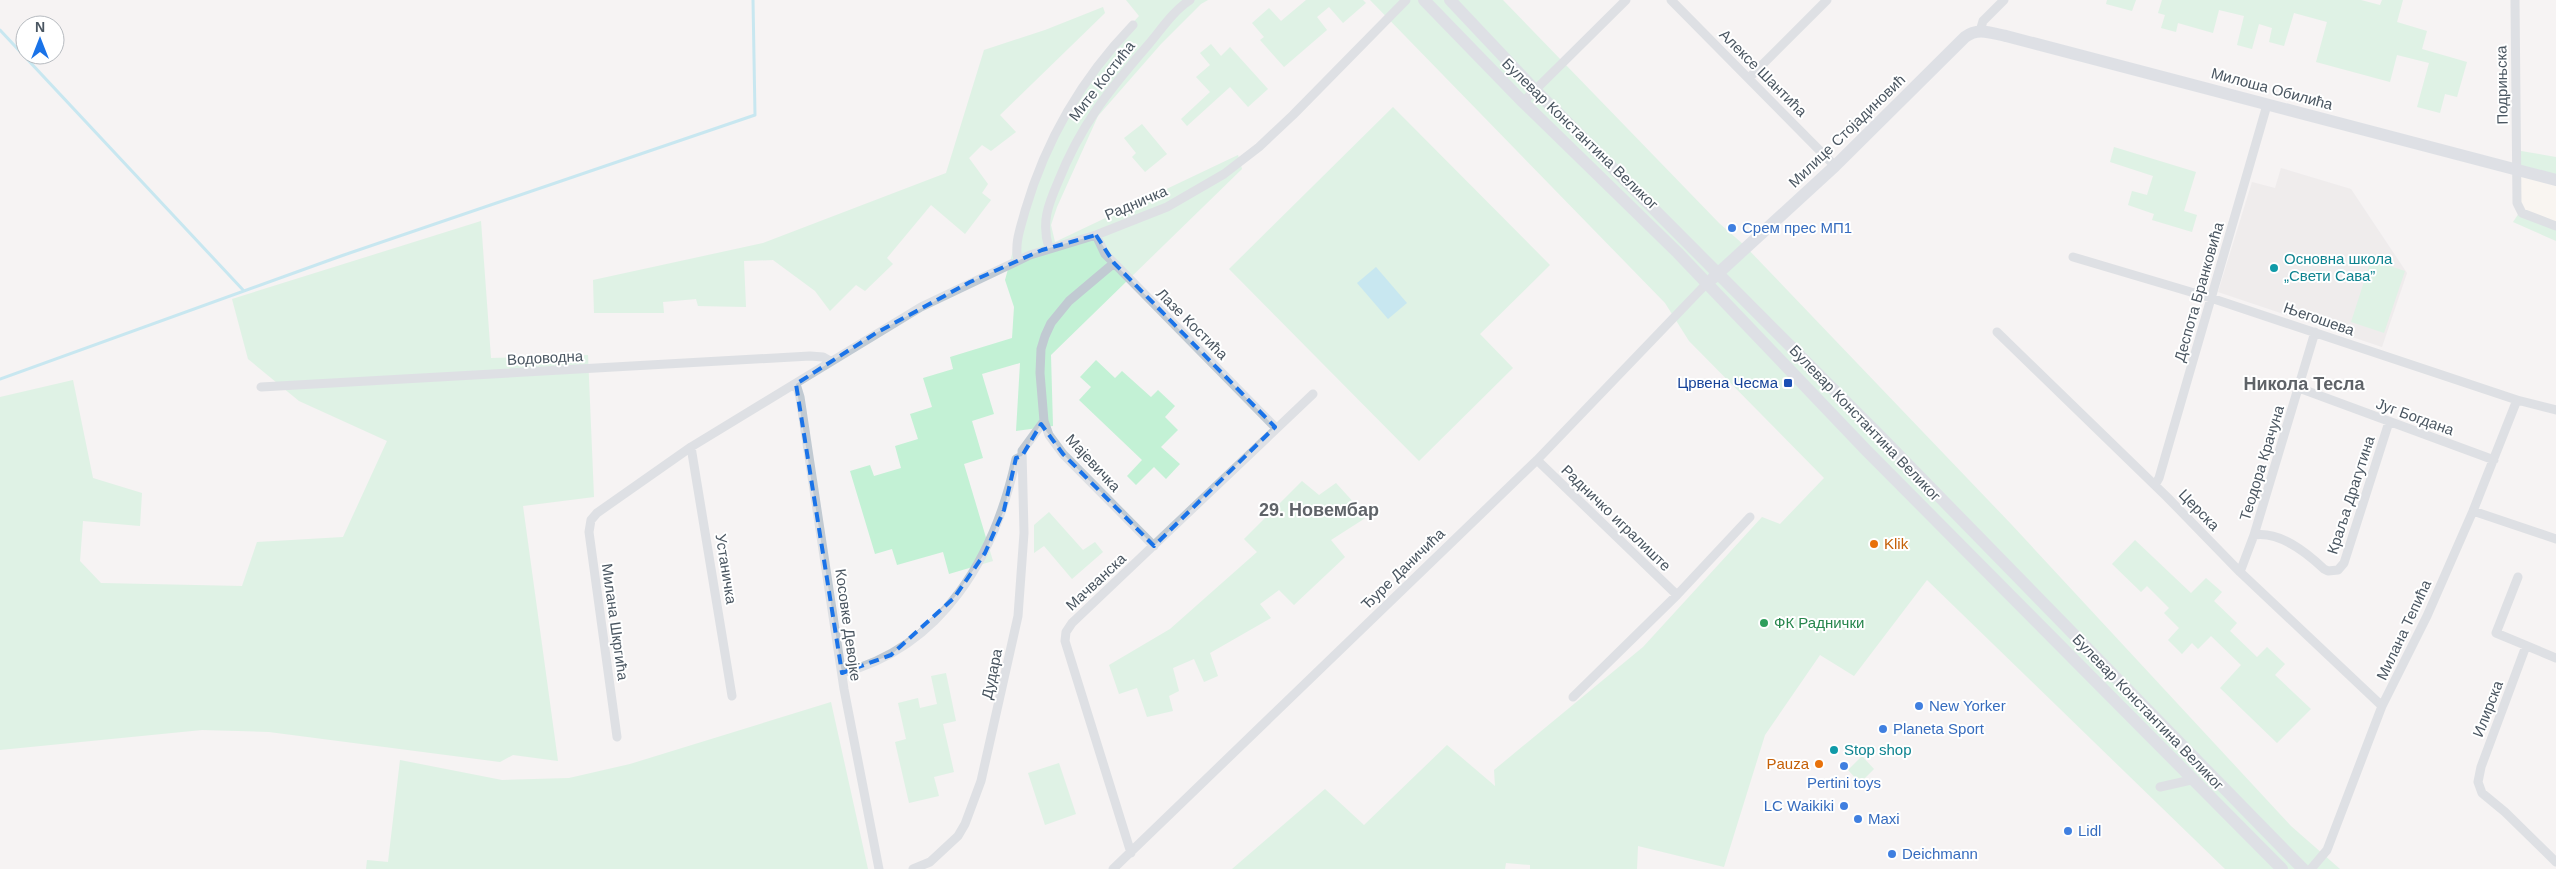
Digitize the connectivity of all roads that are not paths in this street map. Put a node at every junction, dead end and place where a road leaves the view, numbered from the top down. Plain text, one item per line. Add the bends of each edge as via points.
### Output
1 (1190, 0) edge
2 (1406, 0) edge
3 (1424, 0) edge
4 (1450, 0) edge
5 (1626, 0) edge
6 (1671, 0) edge
7 (1827, 0) edge
8 (2004, 0) edge
9 (2515, 0) edge
10 (1133, 25) dead end
11 (1980, 31) junction
12 (1749, 78) junction
13 (1535, 90) junction
14 (1523, 102) junction
15 (2267, 105) junction
16 (1835, 166) junction
17 (2516, 170) junction
18 (2556, 180) edge
19 (2556, 226) edge
20 (1096, 235) junction
21 (1049, 248) junction
22 (2073, 258) dead end
23 (1018, 260) junction
24 (1114, 263) junction
25 (1718, 273) junction
26 (1707, 283) junction
27 (2211, 298) junction
28 (1998, 332) dead end
29 (2315, 332) junction
30 (830, 361) junction
31 (796, 384) junction
32 (261, 387) dead end
33 (2299, 388) junction
34 (1313, 394) dead end
35 (2517, 400) junction
36 (2556, 410) edge
37 (1044, 421) junction
38 (2389, 422) junction
39 (1275, 427) junction
40 (691, 447) junction
41 (1022, 456) junction
42 (1537, 460) junction
43 (2494, 460) junction
44 (2155, 485) junction
45 (2473, 511) junction
46 (1750, 518) dead end
47 (2254, 535) junction
48 (2556, 538) edge
49 (1154, 546) junction
50 (2240, 572) junction
51 (2518, 577) dead end
52 (1677, 595) junction
53 (2526, 646) junction
54 (2556, 658) edge
55 (842, 673) junction
56 (732, 696) dead end
57 (1573, 697) dead end
58 (2382, 706) junction
59 (617, 737) dead end
60 (2191, 780) junction
61 (2160, 787) dead end
62 (1131, 853) junction
63 (2556, 862) edge
64 (879, 869) edge
65 (913, 869) edge
66 (1113, 869) edge
67 (2282, 869) edge
68 (2303, 869) edge
69 (2311, 869) edge

1 - 21 street, Мите Костића via 1103,98 1079,133 1045,216
2 - 20 street, Радничка via 1294,114 1224,174 1167,207
3 - 14 main road, Булевар Константина Великог
4 - 13 main road, Булевар Константина Великог
5 - 13 street
6 - 12 street, Алексе Шантића
7 - 12 street
8 - 11 street, Милице Стојадиновић via 1983,21
9 - 17 street, Подрињска
10 - 23 street via 1097,66 1060,120 1028,204 1017,247
11 - 15 main road, Милоша Обилића
11 - 16 main road, Милице Стојадиновић via 1965,37
12 - 16 street, Алексе Шантића
13 - 14 street
13 - 25 main road, Булевар Константина Великог
14 - 26 main road, Булевар Константина Великог
15 - 17 main road, Милоша Обилића
15 - 27 street, Деспота Бранковића
16 - 25 main road, Милице Стојадиновић
17 - 18 main road, Милоша Обилића
17 - 19 street, Подрињска via 2516,197 2520,211
20 - 21 street, Радничка
20 - 24 street, Лазе Костића via 1105,254
21 - 23 street, Радничка
22 - 27 street, Његошева
23 - 30 street, Радничка via 921,307
24 - 37 street, Мајевичка via 1069,302 1044,336 1040,373
24 - 39 street, Лазе Костића
25 - 26 main road, Милице Стојадиновић
25 - 68 main road, Булевар Константина Великог
26 - 42 street, Ђуре Даничића
26 - 60 main road, Булевар Константина Великог via 1866,450
27 - 29 street, Његошева
27 - 44 street, Деспота Бранковића
28 - 44 street, Церска
29 - 33 street, Теодора Крачуна
29 - 35 street, Његошева
30 - 31 street
30 - 32 street, Водоводна via 818,356 800,356
31 - 40 street
31 - 55 street, Косовке Девојке
33 - 38 street, Југ Богдана
33 - 47 street, Теодора Крачуна
34 - 39 street, Мачванска
35 - 36 street, Његошева
35 - 43 street, Милана Тепића
37 - 41 street, Дудара via 1024,446
37 - 49 street, Мајевичка via 1063,454
38 - 43 street, Југ Богдана
38 - 47 street, Краља Драгутина via 2344,563 2338,570 2324,569 2286,540
39 - 49 street, Мачванска
40 - 56 street, Устаничка
40 - 59 street, Милана Шкргића via 590,520
41 - 55 street, Дудара via 1016,460 1004,510 985,553 954,598 933,621 891,655
41 - 65 street, Дудара via 1024,533 1018,616 981,781 958,836 930,862
42 - 52 street, Радничко игралиште
42 - 62 street, Ђуре Даничића
43 - 45 street, Милана Тепића
44 - 50 street, Церска
45 - 48 street
45 - 58 street, Милана Тепића via 2427,616
46 - 52 street
47 - 50 street, Теодора Крачуна
49 - 62 street, Мачванска via 1072,623 1065,637
50 - 58 street, Церска
51 - 53 street via 2496,633
52 - 57 street
53 - 54 street
53 - 63 street, Илирска via 2478,782 2482,793
55 - 64 street, Косовке Девојке
58 - 69 street, Милана Тепића via 2326,850
60 - 61 street
60 - 67 main road, Булевар Константина Великог
62 - 66 street, Ђуре Даничића

